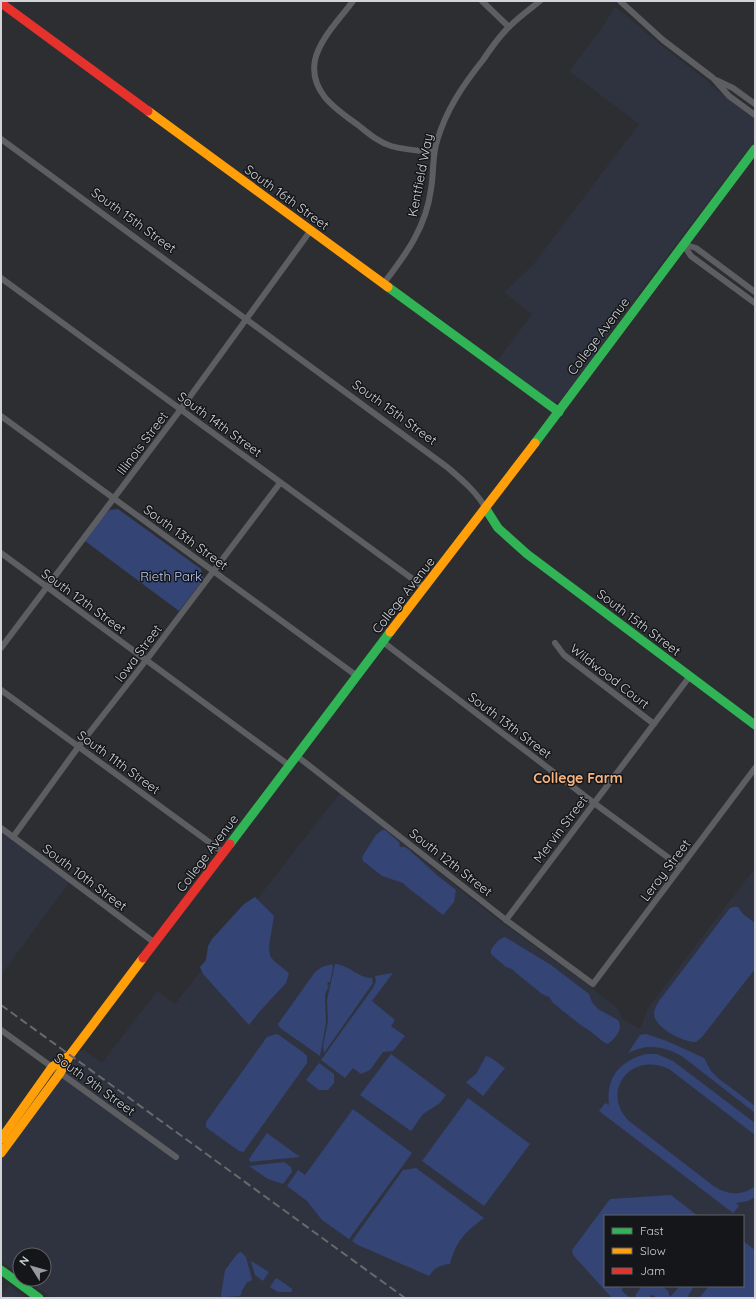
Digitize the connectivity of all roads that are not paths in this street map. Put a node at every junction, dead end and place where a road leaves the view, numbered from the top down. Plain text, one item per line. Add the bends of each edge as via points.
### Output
1 (353, 1) edge
2 (482, 1) edge
3 (540, 1) edge
4 (620, 1) edge
5 (1, 3) edge
6 (509, 27) junction
7 (713, 78) junction
8 (755, 104) edge
9 (755, 115) edge
10 (1, 139) edge
11 (755, 149) edge
12 (434, 152) junction
13 (311, 230) junction
14 (683, 244) junction
15 (1, 278) edge
16 (384, 283) junction
17 (755, 292) edge
18 (755, 303) edge
19 (246, 319) junction
20 (181, 409) junction
21 (558, 412) junction
22 (1, 416) edge
23 (280, 483) junction
24 (114, 498) junction
25 (486, 509) junction
26 (1, 553) edge
27 (213, 571) junction
28 (48, 587) junction
29 (425, 588) junction
30 (383, 642) junction
31 (555, 643) dead end
32 (1, 648) edge
33 (147, 660) junction
34 (357, 676) junction
35 (690, 676) junction
36 (1, 690) edge
37 (654, 724) junction
38 (755, 725) edge
39 (79, 746) junction
40 (297, 756) junction
41 (290, 766) junction
42 (755, 768) edge
43 (594, 803) junction
44 (1, 828) edge
45 (13, 837) junction
46 (224, 853) junction
47 (681, 868) junction
48 (506, 920) junction
49 (155, 943) junction
50 (592, 984) joint
51 (1, 1030) edge
52 (70, 1055) junction
53 (52, 1067) junction
54 (60, 1073) junction
55 (1, 1139) edge
56 (1, 1153) edge
57 (176, 1157) dead end
58 (1, 1270) edge
59 (39, 1298) edge

1 - 12 street via 326,36 317,53 314,68 323,97 383,143 405,149
2 - 6 street
3 - 6 street, Kentfield Way
4 - 7 street via 663,40
5 - 13 main road, South 16th Street
6 - 12 street, Kentfield Way via 457,95 445,116
7 - 8 street via 733,88
7 - 9 street via 729,96
10 - 19 street, South 15th Street
11 - 14 main road, College Avenue
12 - 16 street, Kentfield Way via 428,207 421,227 406,255
13 - 16 main road, South 16th Street
13 - 19 street, Illinois Street
14 - 17 street via 696,248
14 - 18 street via 691,256
14 - 21 main road, College Avenue
15 - 20 street, South 14th Street
16 - 21 main road, South 16th Street
19 - 20 street, Illinois Street
19 - 25 street, South 15th Street via 447,467 471,489
20 - 23 street, South 14th Street
20 - 24 street, Illinois Street
21 - 25 main road, College Avenue
22 - 24 street, South 13th Street
23 - 27 street, Iowa Street
23 - 29 street, South 14th Street
24 - 27 street, South 13th Street
24 - 28 street, Illinois Street
25 - 29 main road, College Avenue
25 - 35 main road, South 15th Street via 491,521 516,544
26 - 28 street, South 12th Street
27 - 33 street, Iowa Street
27 - 34 street, South 13th Street
28 - 32 street, Illinois Street
28 - 33 street, South 12th Street
29 - 30 main road, College Avenue
30 - 34 main road, College Avenue
30 - 43 street, South 13th Street
31 - 37 street, Wildwood Court via 564,655
33 - 39 street, Iowa Street
33 - 41 street, South 12th Street
34 - 40 main road, College Avenue
35 - 37 street, Mervin Street
35 - 38 main road, South 15th Street
36 - 39 street, South 11th Street
37 - 43 street, Mervin Street
39 - 45 street, Iowa Street
39 - 46 street, South 11th Street
40 - 41 main road, College Avenue
40 - 48 street, South 12th Street
41 - 46 main road, College Avenue
42 - 47 street, Leroy Street
43 - 47 street, South 13th Street
43 - 48 street, Mervin Street
44 - 45 street, South 10th Street
45 - 49 street, South 10th Street
46 - 49 main road, College Avenue
47 - 50 street, Leroy Street
48 - 50 street, South 12th Street
49 - 52 main road, College Avenue
51 - 53 street, South 9th Street
52 - 53 main road, College Avenue
52 - 54 main road, College Avenue
53 - 54 street, South 9th Street
53 - 55 main road, College Avenue
54 - 56 main road, College Avenue
54 - 57 street, South 9th Street
58 - 59 main road

